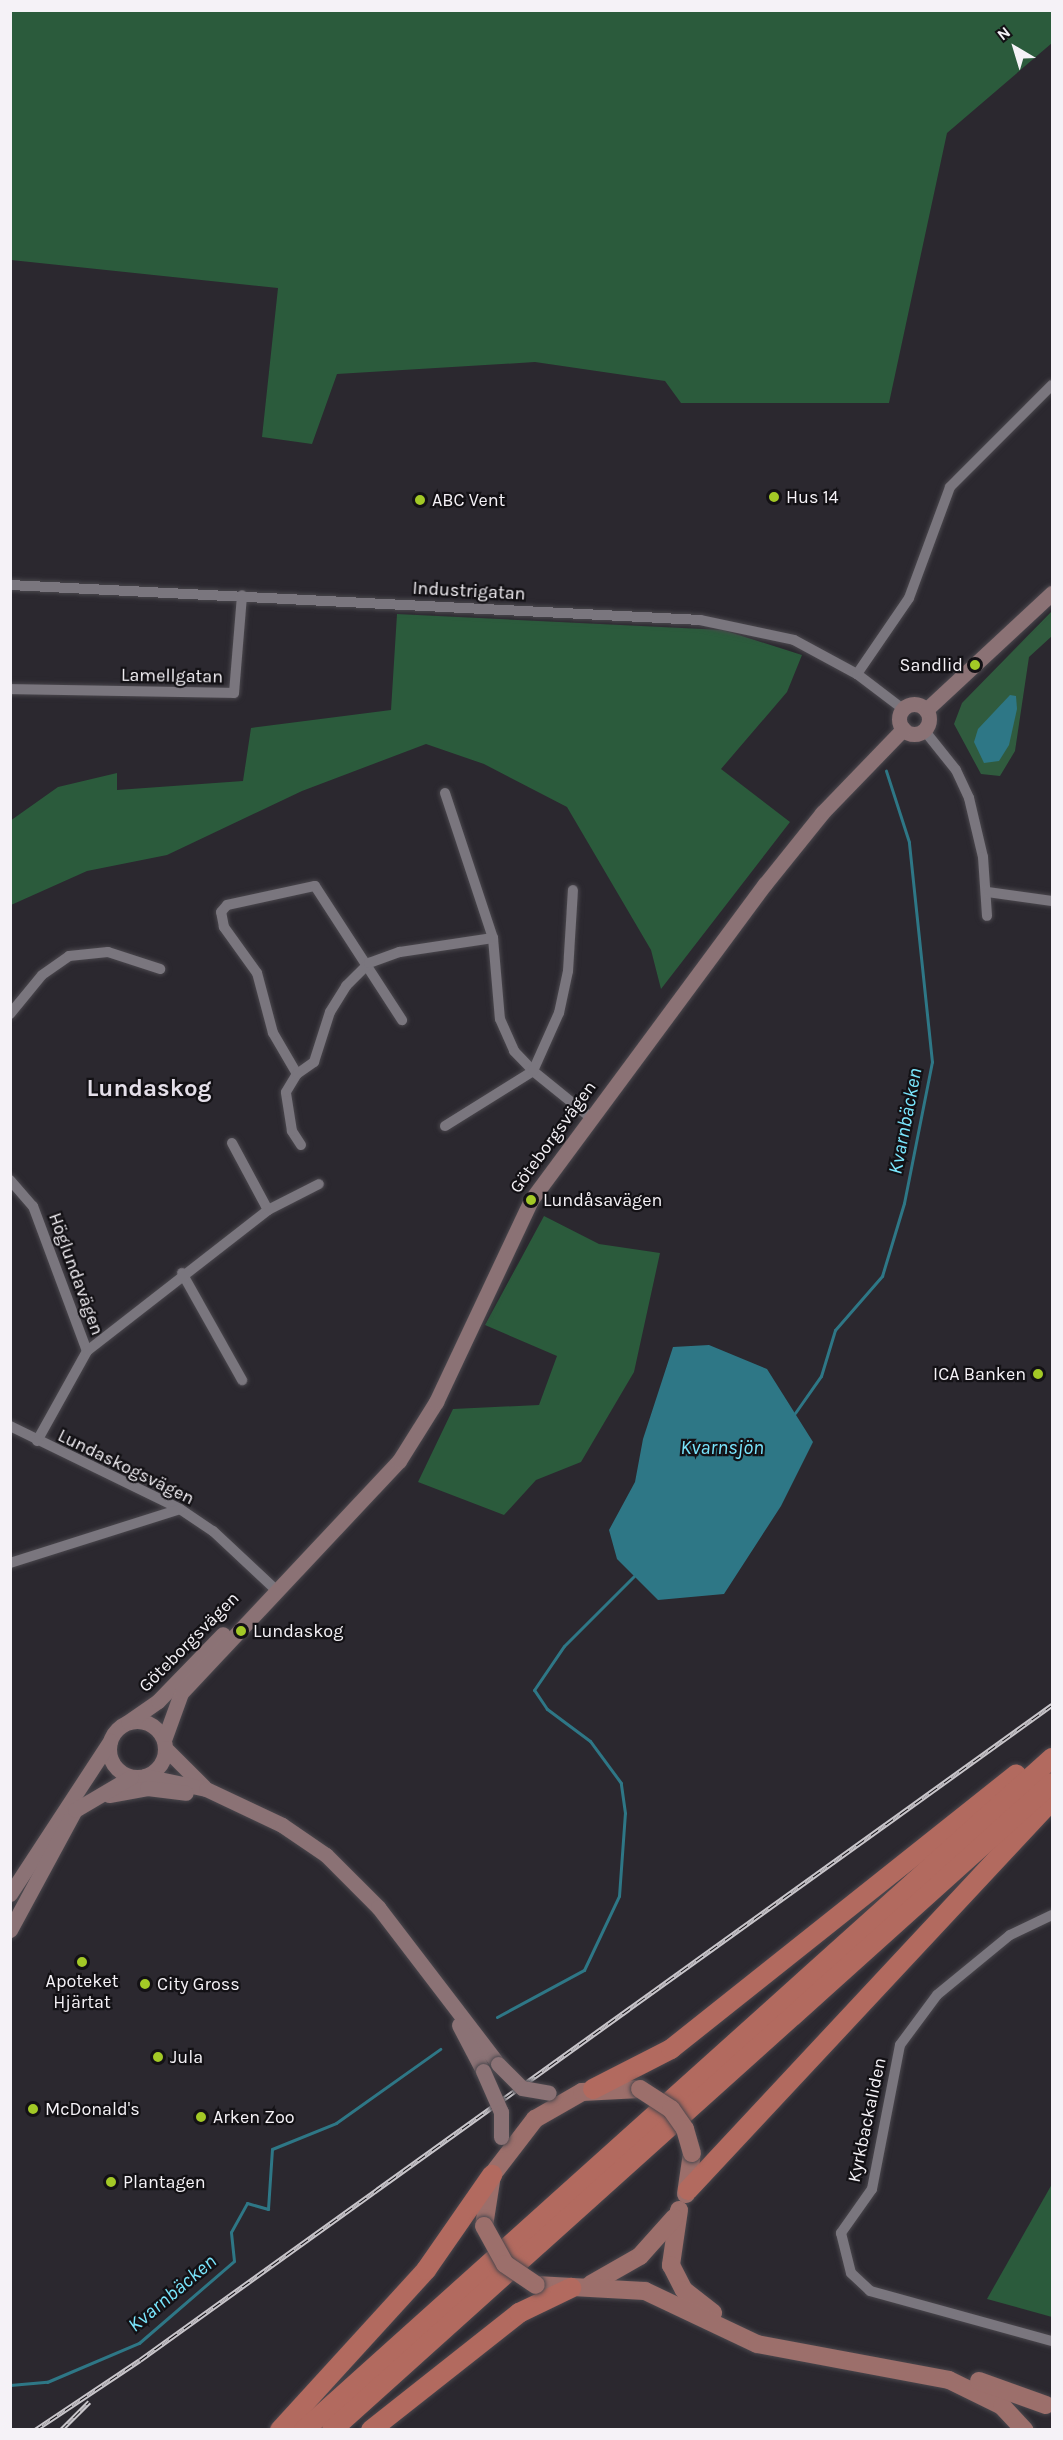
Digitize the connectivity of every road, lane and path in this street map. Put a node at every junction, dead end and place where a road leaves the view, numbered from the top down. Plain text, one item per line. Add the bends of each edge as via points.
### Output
1 (1051, 388) edge
2 (10, 585) edge
3 (1053, 593) edge
4 (243, 595) junction
5 (857, 674) junction
6 (10, 689) edge
7 (903, 708) junction
8 (926, 710) junction
9 (903, 729) junction
10 (924, 730) junction
11 (445, 793) dead end
12 (573, 890) dead end
13 (987, 892) junction
14 (1053, 901) edge
15 (987, 916) dead end
16 (493, 938) junction
17 (369, 963) junction
18 (160, 969) dead end
19 (10, 1014) edge
20 (402, 1020) dead end
21 (532, 1071) junction
22 (297, 1074) junction
23 (591, 1118) junction
24 (445, 1125) dead end
25 (232, 1143) dead end
26 (301, 1145) dead end
27 (10, 1180) edge
28 (319, 1184) dead end
29 (268, 1210) junction
30 (182, 1273) junction
31 (87, 1352) junction
32 (242, 1380) dead end
33 (10, 1426) edge
34 (37, 1441) junction
35 (180, 1509) junction
36 (10, 1563) edge
37 (276, 1590) junction
38 (128, 1722) junction
39 (110, 1741) junction
40 (164, 1744) junction
41 (1053, 1747) edge
42 (1053, 1758) edge
43 (138, 1777) junction
44 (1053, 1783) edge
45 (206, 1789) junction
46 (226, 1797) junction
47 (1053, 1800) edge
48 (63, 1828) junction
49 (22, 1876) junction
50 (10, 1894) edge
51 (10, 1905) edge
52 (1053, 1915) edge
53 (10, 1930) edge
54 (447, 2001) junction
55 (587, 2091) junction
56 (497, 2167) junction
57 (688, 2190) junction
58 (679, 2210) junction
59 (576, 2287) junction
60 (1053, 2341) edge
61 (1049, 2404) edge
62 (280, 2430) edge
63 (304, 2430) edge
64 (332, 2430) edge
65 (371, 2430) edge
66 (1025, 2430) edge

1 - 5 street via 950,487 909,598
2 - 4 street, Industrigatan
3 - 8 street
4 - 5 street, Industrigatan via 700,620 794,640
4 - 6 street, Lamellgatan via 234,693
5 - 7 street, Industrigatan
7 - 8 street via 915,704
7 - 9 street via 899,719
8 - 10 street
9 - 10 street via 913,734
9 - 23 street, Göteborgsvägen via 822,813
10 - 13 street via 956,770 969,798
11 - 16 street
12 - 21 street via 568,971 559,1013
13 - 14 street
13 - 15 street
16 - 17 street via 400,952
16 - 21 street via 500,1019 514,1051
17 - 20 street
17 - 22 street via 330,1012 314,1062
17 - 22 street via 315,886 223,908 224,927 257,973 273,1033
18 - 19 street via 108,952 69,956 42,975
21 - 23 street
21 - 24 street
22 - 26 street via 286,1092 292,1131
23 - 37 street, Göteborgsvägen via 514,1228 418,1434 366,1501
25 - 29 street
27 - 31 street, Höglundavägen via 33,1206
28 - 29 street
29 - 30 street
30 - 31 street
30 - 32 street
31 - 34 street
33 - 34 street, Lundaskogsvägen
34 - 35 street, Lundaskogsvägen
35 - 36 street
35 - 37 street, Lundaskogsvägen via 213,1531
37 - 38 street, Göteborgsvägen
37 - 40 street, Göteborgsvägen via 181,1693
38 - 39 street
38 - 40 street via 147,1722
39 - 43 street via 112,1763
39 - 49 street
40 - 43 street via 158,1769
40 - 45 street
41 - 55 highway via 671,2049
42 - 63 highway
43 - 45 street
43 - 48 street via 87,1799
44 - 64 highway
45 - 46 street
46 - 48 street via 122,1790 91,1804
46 - 54 street via 282,1825 341,1868 378,1907
47 - 57 highway
48 - 53 street
49 - 50 street
49 - 51 street
52 - 60 street, Kyrkbackaliden via 1010,1935 937,1995 900,2045 872,2189 841,2233 843,2257 859,2284 893,2301
54 - 55 street, bridge via 522,2088 549,2093
54 - 56 street, bridge via 501,2112
55 - 56 main road via 536,2119
55 - 57 main road, bridge via 640,2089 679,2119 692,2153
56 - 59 main road, bridge via 484,2226 505,2264 536,2285
56 - 62 highway via 426,2270
57 - 58 main road
58 - 59 main road via 640,2256
58 - 61 main road via 670,2254 676,2280 724,2320 770,2336 938,2365
59 - 65 highway via 519,2313
59 - 66 main road via 645,2291 757,2344 949,2380 1002,2406
61 - 66 main road via 1034,2412

